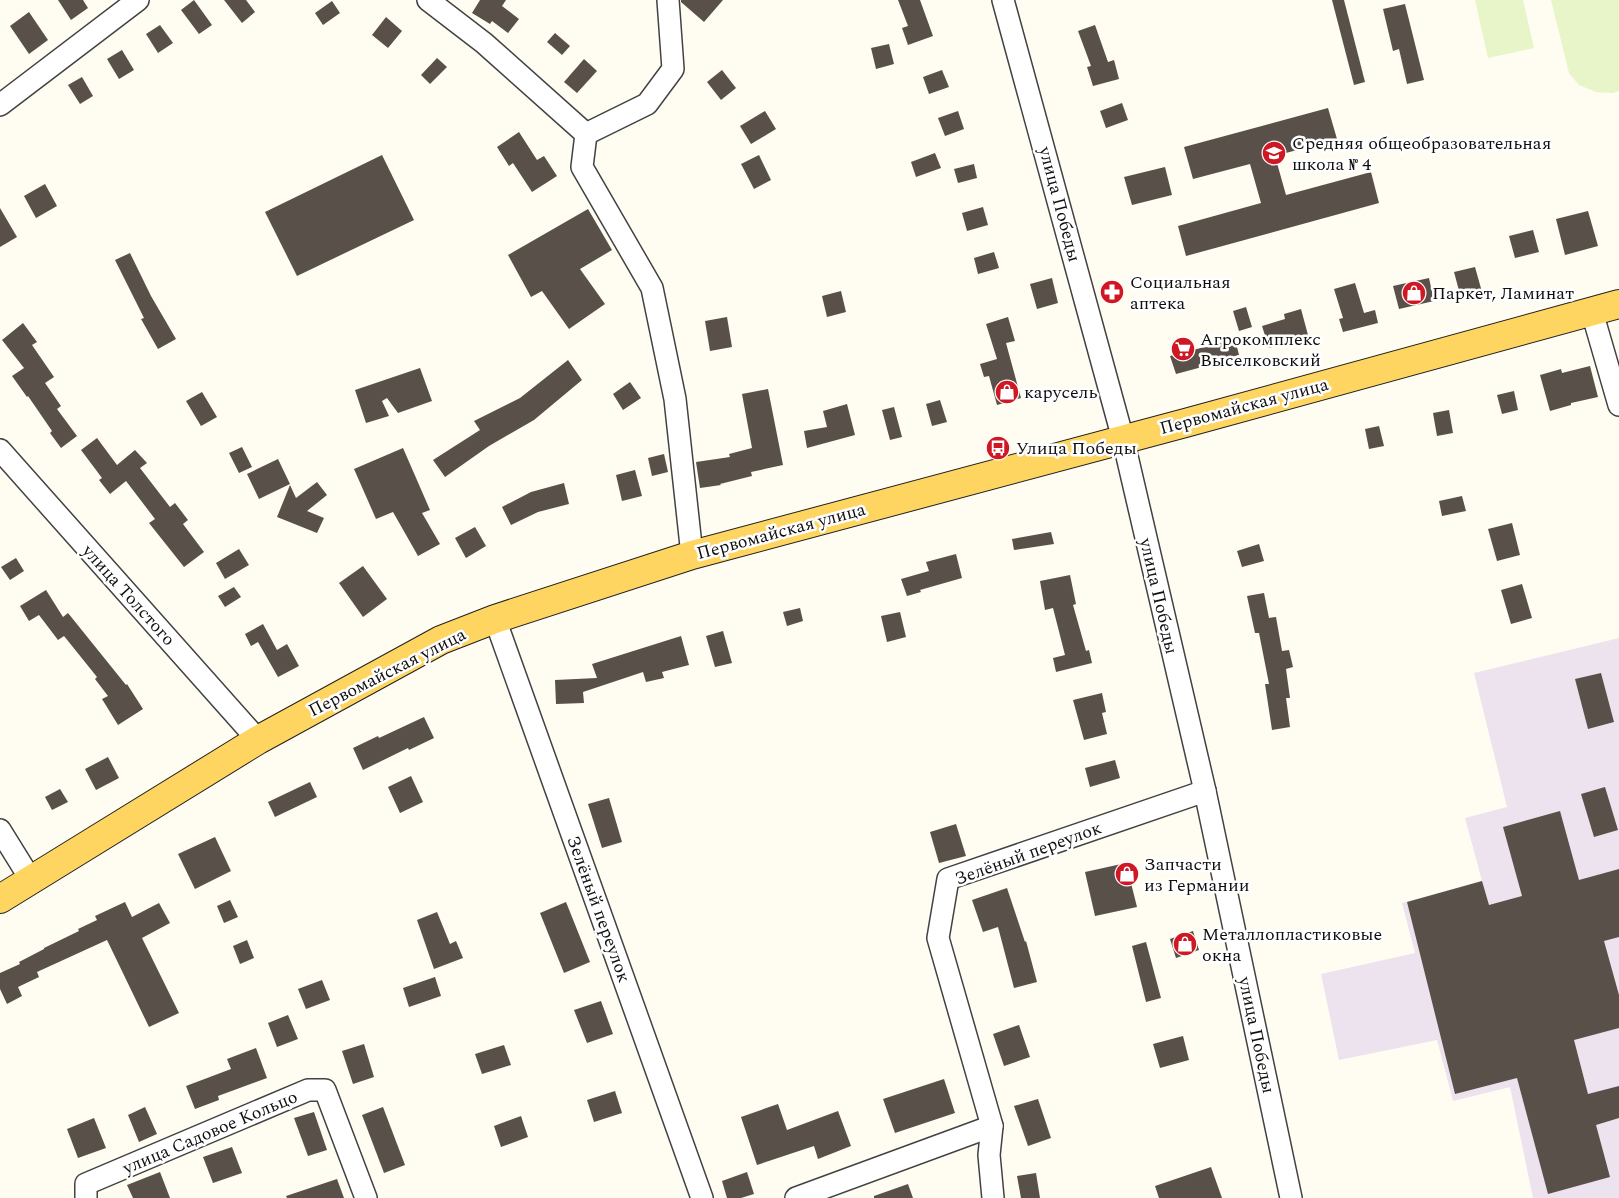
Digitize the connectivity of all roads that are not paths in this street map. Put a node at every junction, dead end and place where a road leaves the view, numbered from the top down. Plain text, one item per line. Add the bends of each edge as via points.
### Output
1 (138, 0) edge
2 (428, 0) edge
3 (668, 0) edge
4 (1003, 0) edge
5 (0, 105) edge
6 (586, 134) junction
7 (1619, 304) edge
8 (1592, 312) junction
9 (1619, 405) edge
10 (1123, 439) junction
11 (0, 450) edge
12 (692, 555) junction
13 (495, 619) junction
14 (258, 740) junction
15 (1205, 790) junction
16 (0, 830) edge
17 (31, 880) junction
18 (0, 899) edge
19 (992, 1126) junction
20 (86, 1198) edge
21 (366, 1198) edge
22 (702, 1198) edge
23 (796, 1198) edge
24 (993, 1198) edge
25 (1291, 1198) edge

1 - 5 street
2 - 6 street via 484,43
3 - 6 street via 673,69 647,104
4 - 10 street, улица Победы
6 - 12 street via 582,167 652,288 675,399
7 - 8 main road, Первомайская улица
8 - 9 street
8 - 10 main road, Первомайская улица
10 - 12 main road, Первомайская улица
10 - 15 street, улица Победы
11 - 14 street, улица Толстого
12 - 13 main road, Первомайская улица
13 - 14 main road, Первомайская улица via 441,640
13 - 22 street, Зелёный переулок
14 - 17 main road, Первомайская улица
15 - 19 street, Зелёный переулок via 948,879 938,938
15 - 25 street, улица Победы
16 - 17 street
17 - 18 main road, Первомайская улица
19 - 23 street
19 - 24 street, Зелёный переулок via 989,1155
20 - 21 street, улица Садовое Кольцо via 86,1184 308,1090 325,1090

